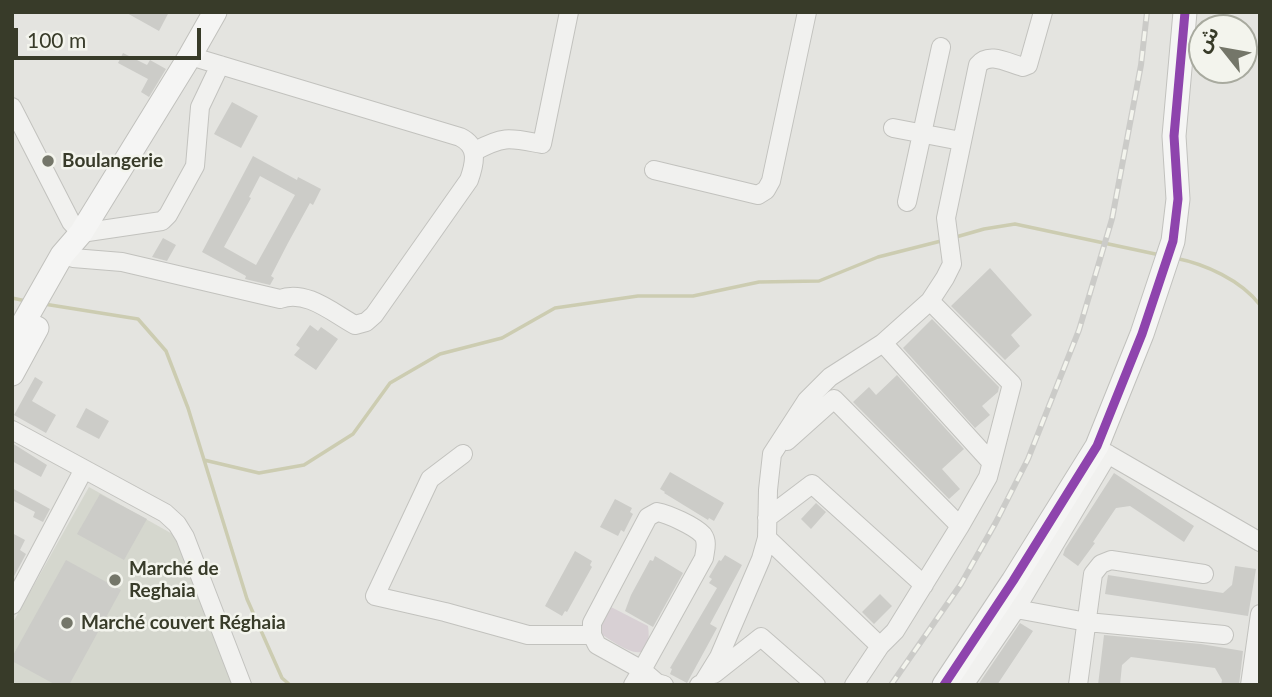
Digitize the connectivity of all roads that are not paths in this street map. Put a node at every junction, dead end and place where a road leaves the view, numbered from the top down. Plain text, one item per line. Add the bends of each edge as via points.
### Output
1 (215, 12) edge
2 (569, 12) edge
3 (807, 12) edge
4 (1043, 12) edge
5 (1185, 12) edge
6 (941, 47) dead end
7 (190, 56) junction
8 (220, 65) junction
9 (12, 107) edge
10 (893, 128) dead end
11 (922, 134) junction
12 (961, 141) junction
13 (475, 151) junction
14 (654, 170) dead end
15 (907, 202) dead end
16 (81, 233) junction
17 (73, 258) junction
18 (56, 279) junction
19 (930, 301) junction
20 (18, 343) edge
21 (883, 343) junction
22 (12, 374) edge
23 (12, 430) edge
24 (1102, 450) junction
25 (463, 454) dead end
26 (772, 454) junction
27 (991, 462) junction
28 (84, 469) junction
29 (767, 518) junction
30 (960, 526) junction
31 (767, 538) junction
32 (1260, 542) edge
33 (1204, 574) dead end
34 (924, 585) junction
35 (12, 605) edge
36 (1016, 608) junction
37 (1260, 614) edge
38 (1087, 622) junction
39 (592, 635) junction
40 (1224, 635) dead end
41 (880, 646) junction
42 (638, 677) edge
43 (702, 684) edge
44 (242, 685) edge
45 (664, 685) edge
46 (816, 685) edge
47 (854, 685) edge
48 (944, 685) edge
49 (964, 685) edge
50 (1079, 685) edge
51 (1250, 685) edge

1 - 7 main road
2 - 13 street via 542,144 497,139
3 - 14 street via 766,190 758,195
4 - 12 street via 1028,65 989,57 978,65
5 - 24 main road via 1174,136 1178,199 1173,241
6 - 11 street
7 - 8 street
7 - 16 main road
8 - 13 street via 460,137
8 - 16 street via 200,107 195,166 169,215 162,221
9 - 16 street
10 - 11 street
11 - 12 street
11 - 15 street
12 - 19 street via 946,218 952,264
13 - 17 street via 469,180 366,322 355,325 302,296 280,299 122,262
16 - 17 main road
16 - 18 main road via 62,255
17 - 18 main road
18 - 20 main road
19 - 21 street
19 - 27 street via 1012,384
20 - 22 main road
21 - 26 street via 830,377 807,400
21 - 27 street
23 - 28 street
24 - 32 street
24 - 36 street
24 - 48 main road
25 - 39 street via 430,480 375,596 528,635
26 - 29 street
26 - 30 street via 834,399
27 - 30 street via 988,477
28 - 35 street
28 - 44 street via 177,524
29 - 31 street
29 - 34 street via 811,484
30 - 34 street
31 - 41 street
31 - 43 street via 738,616
33 - 38 street via 1106,561 1093,575
34 - 41 street
36 - 38 street
36 - 49 street
37 - 51 street
38 - 40 street
38 - 50 street
39 - 42 street via 597,645
39 - 42 street via 592,623 648,517 666,514 704,536 704,558
41 - 47 street
42 - 45 street
43 - 46 street via 761,637

